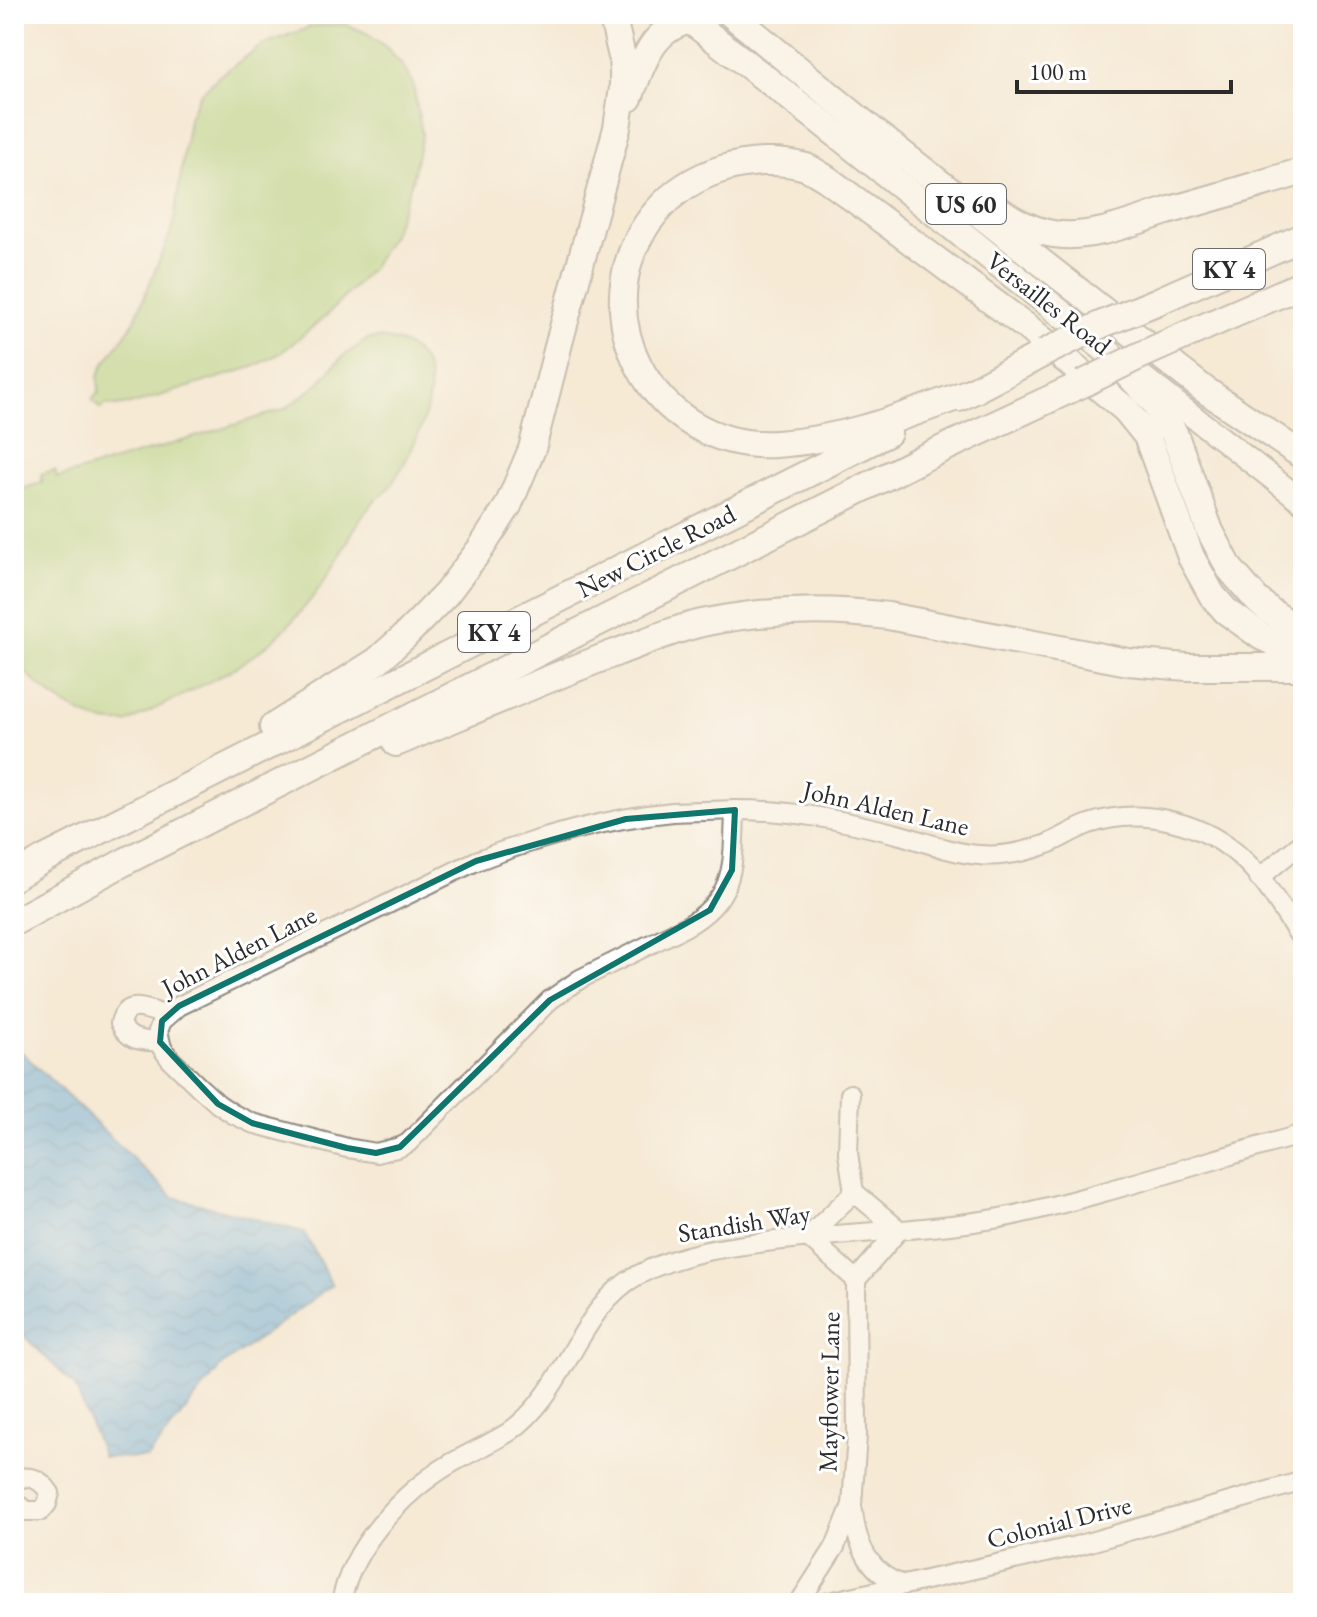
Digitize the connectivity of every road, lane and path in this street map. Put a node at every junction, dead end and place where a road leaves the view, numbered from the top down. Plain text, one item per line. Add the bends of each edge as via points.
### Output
1 (612, 14) edge
2 (733, 15) edge
3 (685, 17) edge
4 (785, 58) junction
5 (617, 128) junction
6 (1303, 171) edge
7 (1303, 237) edge
8 (1302, 284) edge
9 (1104, 348) junction
10 (975, 390) junction
11 (1205, 390) junction
12 (1303, 456) edge
13 (1303, 467) edge
14 (1303, 502) edge
15 (1303, 630) edge
16 (1303, 651) edge
17 (1303, 667) edge
18 (229, 810) junction
19 (735, 810) junction
20 (135, 813) junction
21 (1303, 842) edge
22 (14, 877) edge
23 (1259, 878) junction
24 (14, 922) edge
25 (1303, 941) edge
26 (166, 1016) junction
27 (160, 1042) junction
28 (850, 1094) dead end
29 (1303, 1134) edge
30 (854, 1192) junction
31 (899, 1230) junction
32 (808, 1237) junction
33 (856, 1280) junction
34 (15, 1478) edge
35 (1303, 1481) edge
36 (14, 1502) edge
37 (852, 1505) junction
38 (904, 1585) junction
39 (341, 1603) edge
40 (799, 1603) edge
41 (825, 1603) edge

1 - 5 highway via 623,61
2 - 3 highway
2 - 4 highway, Versailles Road / US 60
3 - 5 highway via 654,41
3 - 9 highway, Versailles Road / US 60
4 - 6 highway via 1006,215 1040,232 1070,235 1105,229
4 - 11 highway, Versailles Road / US 60
5 - 20 highway via 532,449 508,506 481,548 446,594 377,661
7 - 10 highway, New Circle Road / KY 4, bridge via 1100,325
8 - 18 highway, New Circle Road / KY 4, bridge via 907,466
9 - 14 main road, Versailles Road / US 60
9 - 15 highway via 1154,402 1174,433 1210,531 1230,569 1263,606
10 - 16 highway via 835,436 774,444 718,436 671,410 651,389 638,364 622,309 636,241 664,203 706,174 770,162 807,168 827,179 1028,328 1126,410 1147,436 1191,557 1212,595 1262,637
10 - 20 highway, New Circle Road / KY 4
11 - 12 highway
11 - 13 main road, Versailles Road / US 60
17 - 18 highway via 1128,662 852,611 762,613 704,622 657,637
18 - 24 highway, New Circle Road / KY 4
19 - 23 street, John Alden Lane via 787,811 849,822 982,856 1045,845 1110,818 1159,818 1220,842
19 - 26 street, John Alden Lane via 626,819 506,850
19 - 27 street via 732,870 710,910 550,1000 400,1147 376,1153 252,1123 218,1104 170,1059
20 - 22 highway, New Circle Road / KY 4
21 - 23 street
23 - 25 street, John Alden Lane
26 - 27 street, John Alden Lane via 158,1031
26 - 27 street via 130,1009 120,1023 135,1039
28 - 30 street via 848,1153
29 - 31 street, Standish Way via 1037,1210
30 - 31 street
30 - 32 street
31 - 32 street, Standish Way
31 - 33 street, Mayflower Lane
32 - 33 street, Mayflower Lane
32 - 39 street, Standish Way via 694,1253 619,1287 532,1413 429,1479 383,1521 360,1554
33 - 37 street, Mayflower Lane
34 - 36 street via 42,1482 50,1493 41,1511 27,1511
35 - 38 street, Colonial Drive via 1076,1546
37 - 38 street, Mayflower Lane via 863,1552 887,1578
37 - 40 street, Mayflower Lane via 835,1547
38 - 41 street, Colonial Drive

